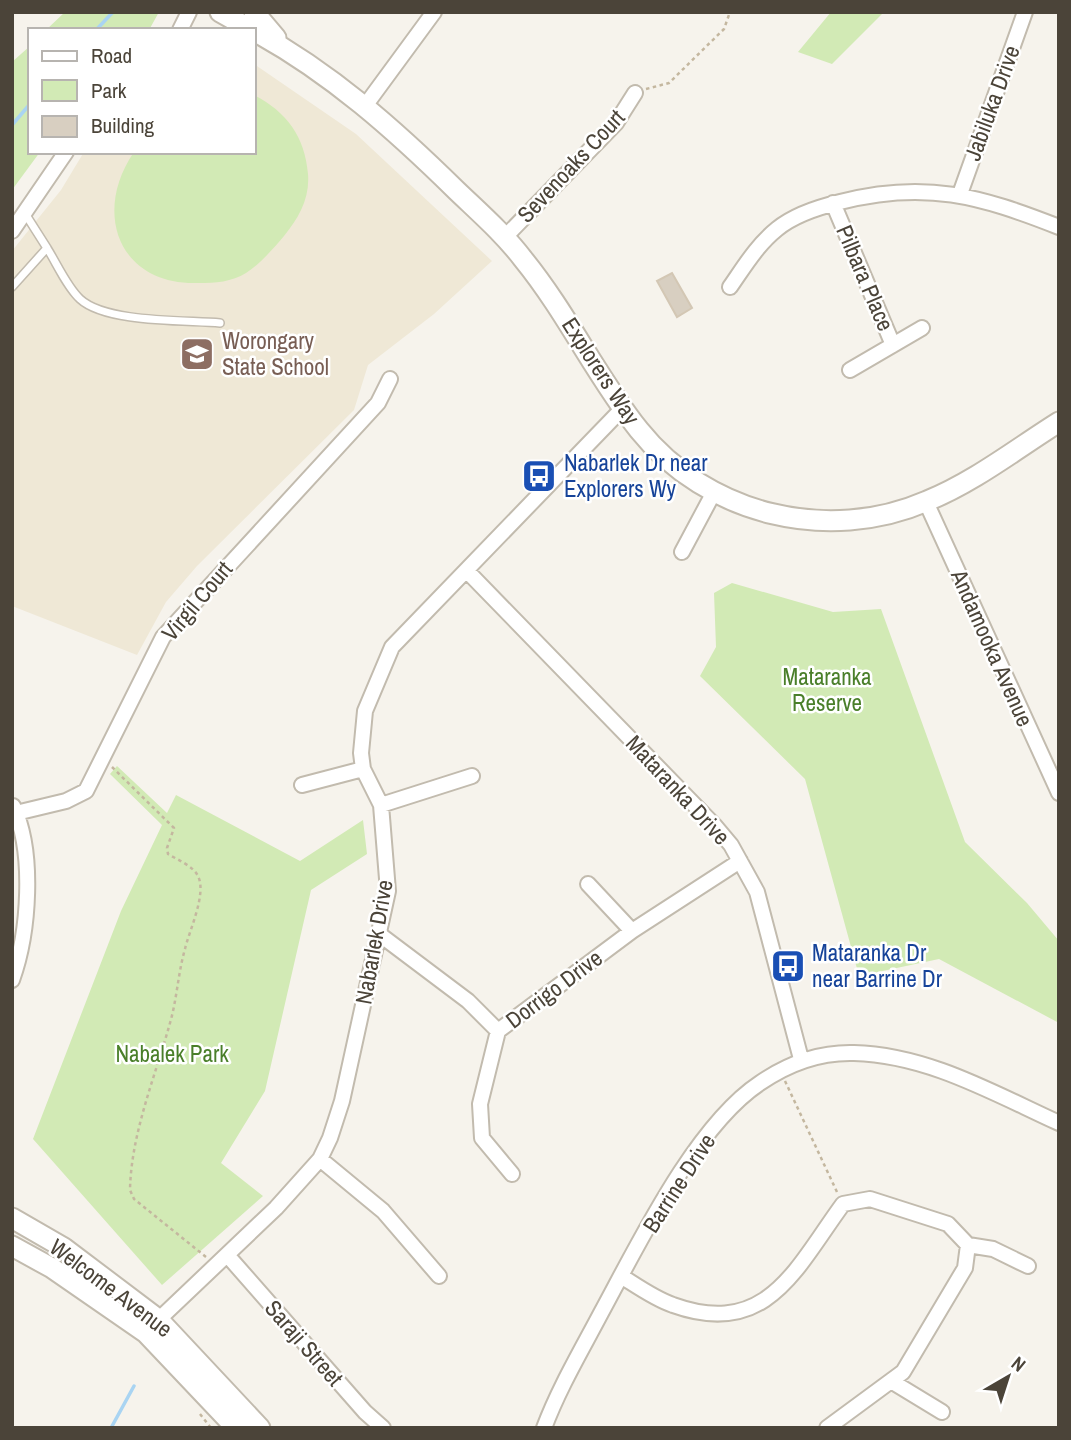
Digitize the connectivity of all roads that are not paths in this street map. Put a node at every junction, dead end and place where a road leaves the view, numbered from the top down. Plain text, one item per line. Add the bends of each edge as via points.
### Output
1 (189, 12) edge
2 (220, 12) edge
3 (254, 12) edge
4 (433, 12) edge
5 (1025, 12) edge
6 (181, 28) edge
7 (249, 28) edge
8 (256, 32) edge
9 (284, 47) junction
10 (635, 93) road end
11 (365, 106) junction
12 (65, 154) edge
13 (960, 194) junction
14 (833, 203) junction
15 (26, 215) junction
16 (1059, 227) edge
17 (12, 232) edge
18 (505, 237) junction
19 (47, 248) junction
20 (12, 287) edge
21 (730, 287) dead end
22 (220, 323) dead end
23 (922, 328) dead end
24 (893, 345) junction
25 (850, 370) dead end
26 (390, 379) dead end
27 (623, 408) junction
28 (1059, 422) edge
29 (714, 492) junction
30 (926, 502) junction
31 (682, 552) dead end
32 (468, 572) junction
33 (363, 769) junction
34 (472, 776) dead end
35 (302, 785) dead end
36 (1059, 793) edge
37 (382, 805) junction
38 (14, 809) edge
39 (740, 861) junction
40 (588, 884) dead end
41 (632, 931) junction
42 (379, 934) junction
43 (12, 980) edge
44 (498, 1031) junction
45 (801, 1059) junction
46 (1059, 1124) edge
47 (320, 1159) junction
48 (512, 1174) dead end
49 (12, 1218) edge
50 (968, 1245) junction
51 (12, 1246) edge
52 (222, 1261) junction
53 (1028, 1266) dead end
54 (439, 1276) dead end
55 (621, 1276) junction
56 (152, 1326) junction
57 (891, 1381) junction
58 (942, 1412) dead end
59 (236, 1428) edge
60 (260, 1428) edge
61 (383, 1428) edge
62 (544, 1428) edge
63 (827, 1428) edge

1 - 6 street
2 - 7 street, Explorers Way
3 - 9 street, Explorers Way
4 - 11 street
5 - 13 street, Jabiluka Drive
8 - 9 street, Explorers Way
9 - 11 street, Explorers Way
10 - 18 street, Sevenoaks Court via 616,123
11 - 18 street, Explorers Way
12 - 15 street
13 - 14 street via 900,190
13 - 16 street
14 - 21 street via 775,230
14 - 24 street, Pilbara Place
15 - 17 street
15 - 19 lane
18 - 27 street, Explorers Way via 552,295
19 - 20 lane
19 - 22 lane via 80,299 94,307 118,314
23 - 24 street
24 - 25 street, Pilbara Place
26 - 38 street, Virgil Court via 378,403 163,637 86,790 66,801
27 - 29 street, Explorers Way via 670,462
27 - 32 street, Nabarlek Drive
28 - 30 street, Explorers Way
29 - 30 street, Explorers Way via 770,514 813,521 851,520
29 - 31 street
30 - 36 street, Andamooka Avenue
32 - 33 street, Nabarlek Drive via 392,647 365,710 360,753
32 - 39 street, Mataranka Drive via 716,826
33 - 35 street
33 - 37 street, Nabarlek Drive
34 - 37 street
37 - 42 street, Nabarlek Drive via 388,891
38 - 43 street via 28,877 27,925
39 - 41 street, Dorrigo Drive
39 - 45 street, Mataranka Drive via 757,892
40 - 41 street
41 - 44 street, Dorrigo Drive
42 - 44 street via 468,1001
42 - 47 street, Nabarlek Drive via 342,1101
44 - 48 street, Dorrigo Drive via 480,1104 482,1138
45 - 46 street, Barrine Drive via 853,1053 917,1062
45 - 55 street, Barrine Drive via 758,1084 725,1115 690,1158
47 - 52 street, Nabarlek Drive
47 - 54 street via 383,1211
49 - 56 street, Welcome Avenue via 64,1248
50 - 53 street via 993,1249
50 - 55 street via 948,1224 870,1199 843,1204 791,1278 766,1302 739,1311 704,1314 670,1305
50 - 57 street via 965,1268 903,1372
51 - 56 street, Welcome Avenue
52 - 56 street, Nabarlek Drive
52 - 61 street, Saraji Street
55 - 62 street, Barrine Drive via 554,1400
56 - 59 street, Welcome Avenue
56 - 60 street, Welcome Avenue
57 - 58 street
57 - 63 street

